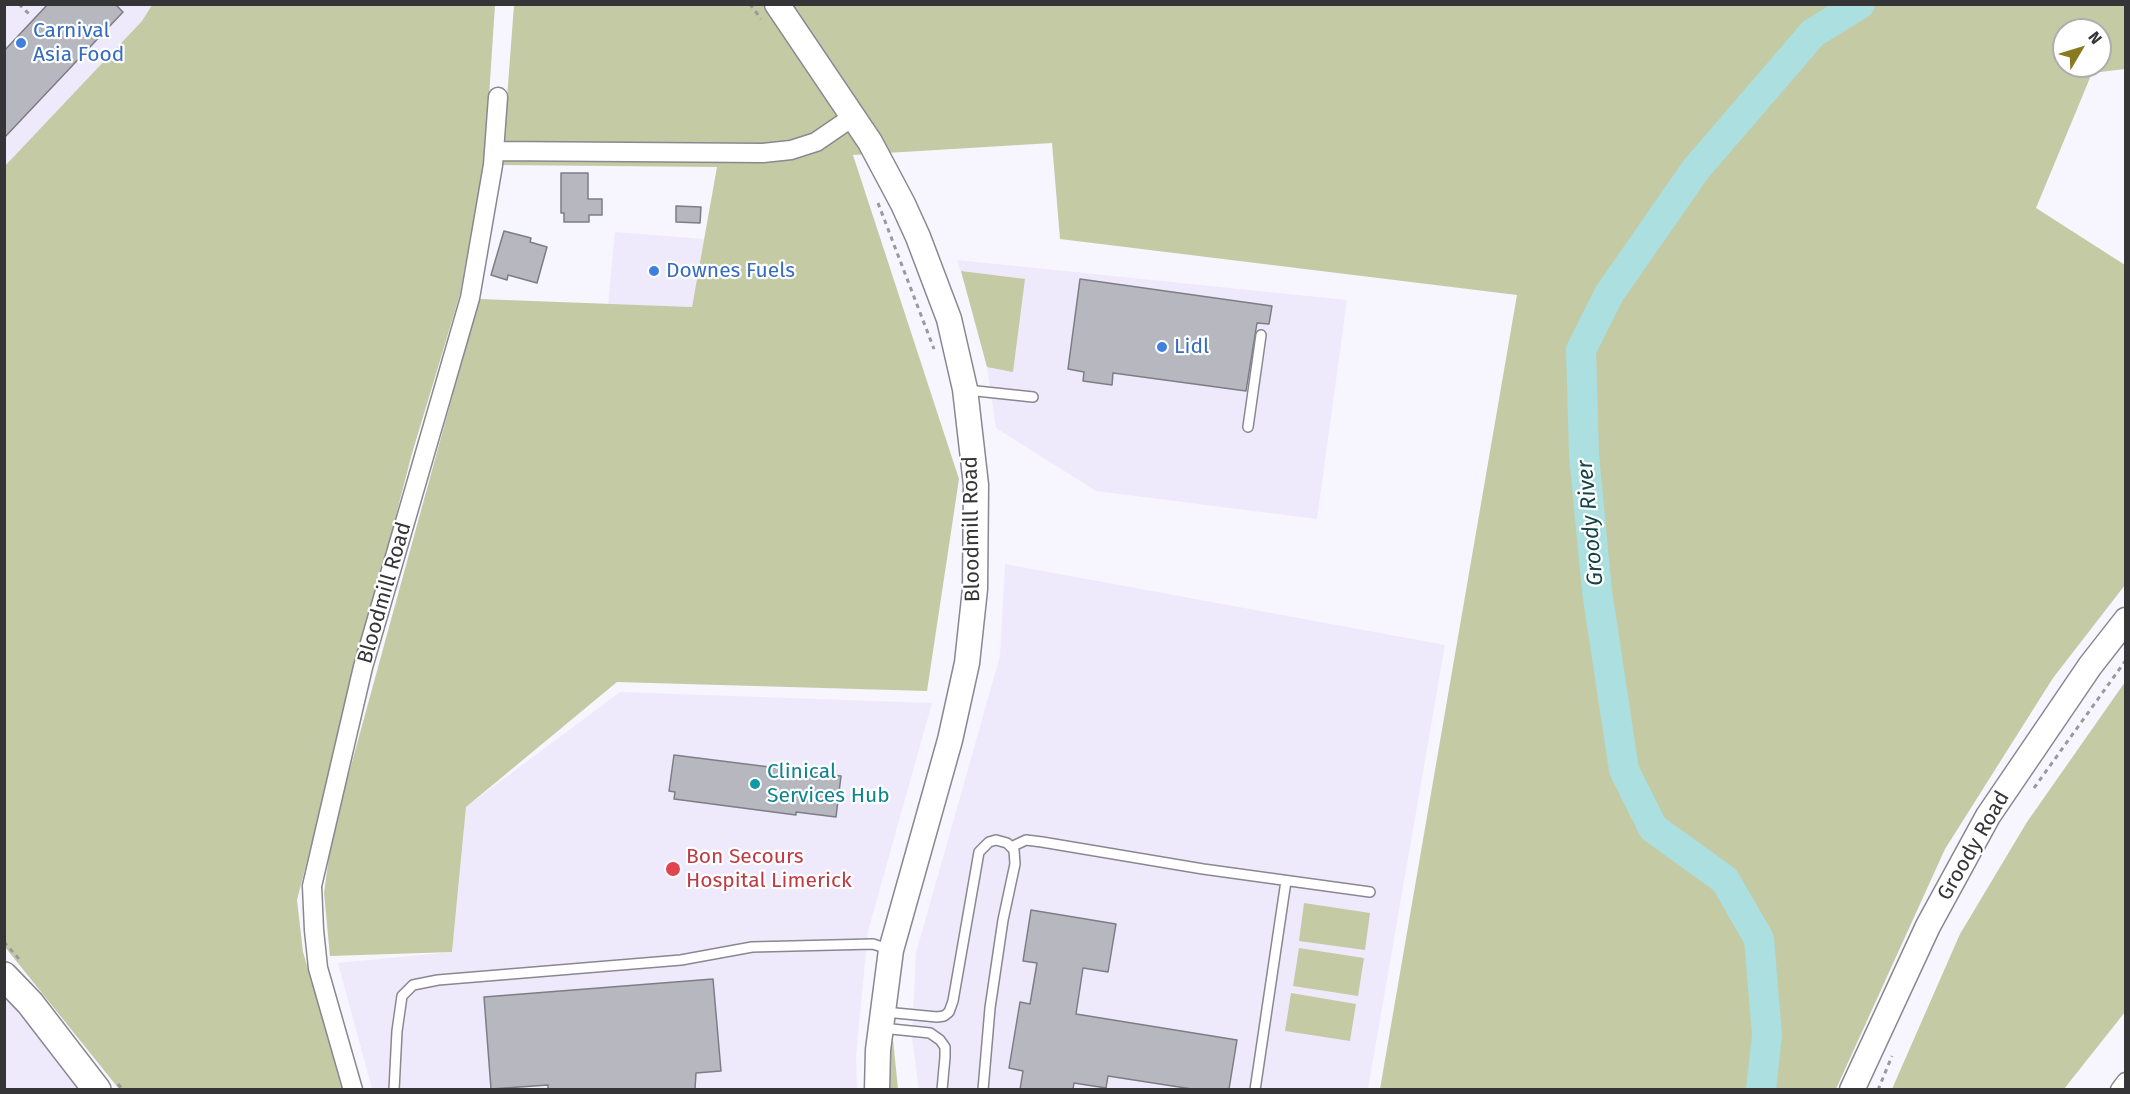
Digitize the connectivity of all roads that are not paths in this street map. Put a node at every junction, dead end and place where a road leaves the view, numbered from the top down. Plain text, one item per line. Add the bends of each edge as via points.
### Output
1 (770, 14) edge
2 (498, 97) dead end
3 (854, 116) junction
4 (494, 151) junction
5 (1261, 335) dead end
6 (965, 389) junction
7 (1033, 397) dead end
8 (1248, 426) dead end
9 (2126, 620) edge
10 (1011, 847) junction
11 (1286, 881) junction
12 (1370, 892) dead end
13 (891, 950) junction
14 (4, 976) edge
15 (881, 1020) junction
16 (2126, 1082) edge
17 (97, 1089) edge
18 (353, 1089) edge
19 (394, 1089) edge
20 (877, 1089) edge
21 (942, 1089) edge
22 (983, 1089) edge
23 (1255, 1089) edge
24 (1852, 1089) edge
25 (2120, 1089) edge

1 - 3 street, Bloodmill Road
2 - 4 street, Bloodmill Road
3 - 4 street via 816,142 763,153
3 - 6 street, Bloodmill Road via 884,166 918,237 949,319
4 - 18 street, Bloodmill Road via 470,297 363,667 312,886 318,968
5 - 8 lane
6 - 7 lane
6 - 13 street, Bloodmill Road via 976,485 975,589 967,663 950,740
9 - 24 street, Groody Road via 1988,816 1928,926
10 - 11 lane via 1026,840
10 - 15 lane via 996,840 979,852 949,1012 938,1017
10 - 22 lane via 1015,864 990,1008
11 - 12 lane
11 - 23 lane
13 - 15 street, Bloodmill Road
13 - 19 lane via 873,944 752,947 681,960 413,985 402,996
14 - 17 main road
15 - 20 street, Bloodmill Road
15 - 21 lane via 930,1033 940,1040 945,1047
16 - 25 street

